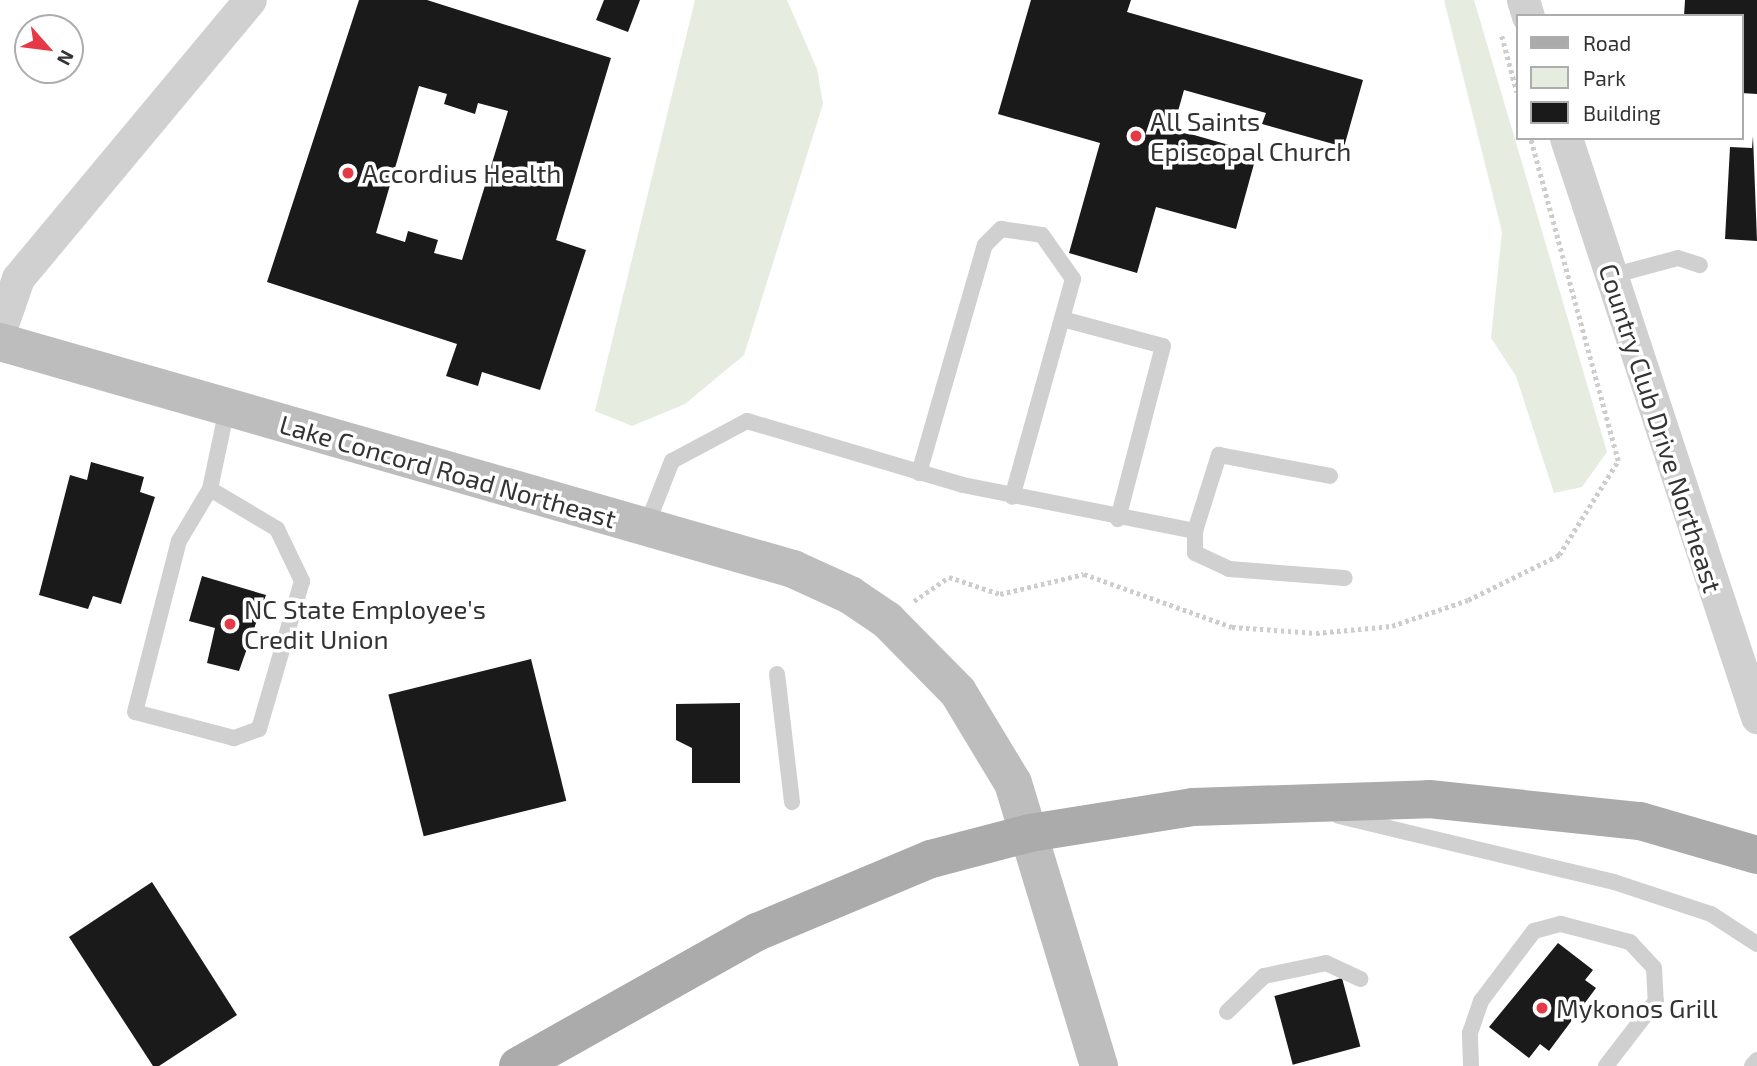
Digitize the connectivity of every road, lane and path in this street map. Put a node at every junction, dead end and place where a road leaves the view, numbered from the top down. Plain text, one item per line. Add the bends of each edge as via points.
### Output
1 (250, 0) edge
2 (1513, 21) edge
3 (1516, 74) edge
4 (1531, 140) edge
5 (1567, 140) edge
6 (1700, 265) dead end
7 (1611, 276) junction
8 (1066, 320) junction
9 (0, 330) edge
10 (0, 342) edge
11 (227, 408) junction
12 (919, 473) junction
13 (1330, 476) dead end
14 (210, 489) junction
15 (1012, 497) junction
16 (1118, 519) junction
17 (646, 527) junction
18 (1195, 531) junction
19 (1345, 578) dead end
20 (887, 620) junction
21 (777, 674) dead end
22 (1757, 717) edge
23 (792, 802) dead end
24 (1286, 803) junction
25 (1030, 833) junction
26 (1757, 853) edge
27 (1757, 944) edge
28 (1361, 979) dead end
29 (1227, 1012) dead end
30 (1757, 1060) edge
31 (518, 1066) edge
32 (1099, 1066) edge
33 (1471, 1066) edge
34 (1606, 1066) edge
35 (1752, 1066) edge

1 - 9 street via 18,278
2 - 3 path
4 - 20 path via 1618,460 1559,555 1468,600 1392,626 1329,632 1233,627 1084,574 1000,594 949,577
5 - 7 street, Country Club Drive Northeast
6 - 7 lane via 1678,258
7 - 22 street, Country Club Drive Northeast
8 - 12 lane via 1073,279 1058,251 1042,235 1001,229 985,245
8 - 15 lane
8 - 16 lane via 1163,346
10 - 11 main road, Lake Concord Road Northeast
11 - 14 lane
11 - 17 main road, Lake Concord Road Northeast
12 - 15 lane
12 - 17 lane via 747,421 672,461
13 - 18 lane via 1219,455
14 - 14 lane via 179,541 135,712 234,738 260,730 302,581 277,529
15 - 16 lane
16 - 18 lane
17 - 20 main road, Lake Concord Road Northeast via 793,569
18 - 19 lane via 1195,553 1229,569
20 - 25 main road, Lake Concord Road Northeast via 958,692 1013,783
21 - 23 lane
24 - 25 main road via 1193,807
24 - 26 main road via 1429,799 1530,807 1640,821
24 - 27 lane via 1614,882 1711,914
25 - 31 main road via 931,859 757,932
25 - 32 main road, Lake Concord Road Northeast
28 - 29 lane via 1326,962 1264,976
30 - 35 lane
33 - 34 lane via 1470,1033 1481,1001 1534,932 1562,924 1630,942 1654,968 1656,1001

